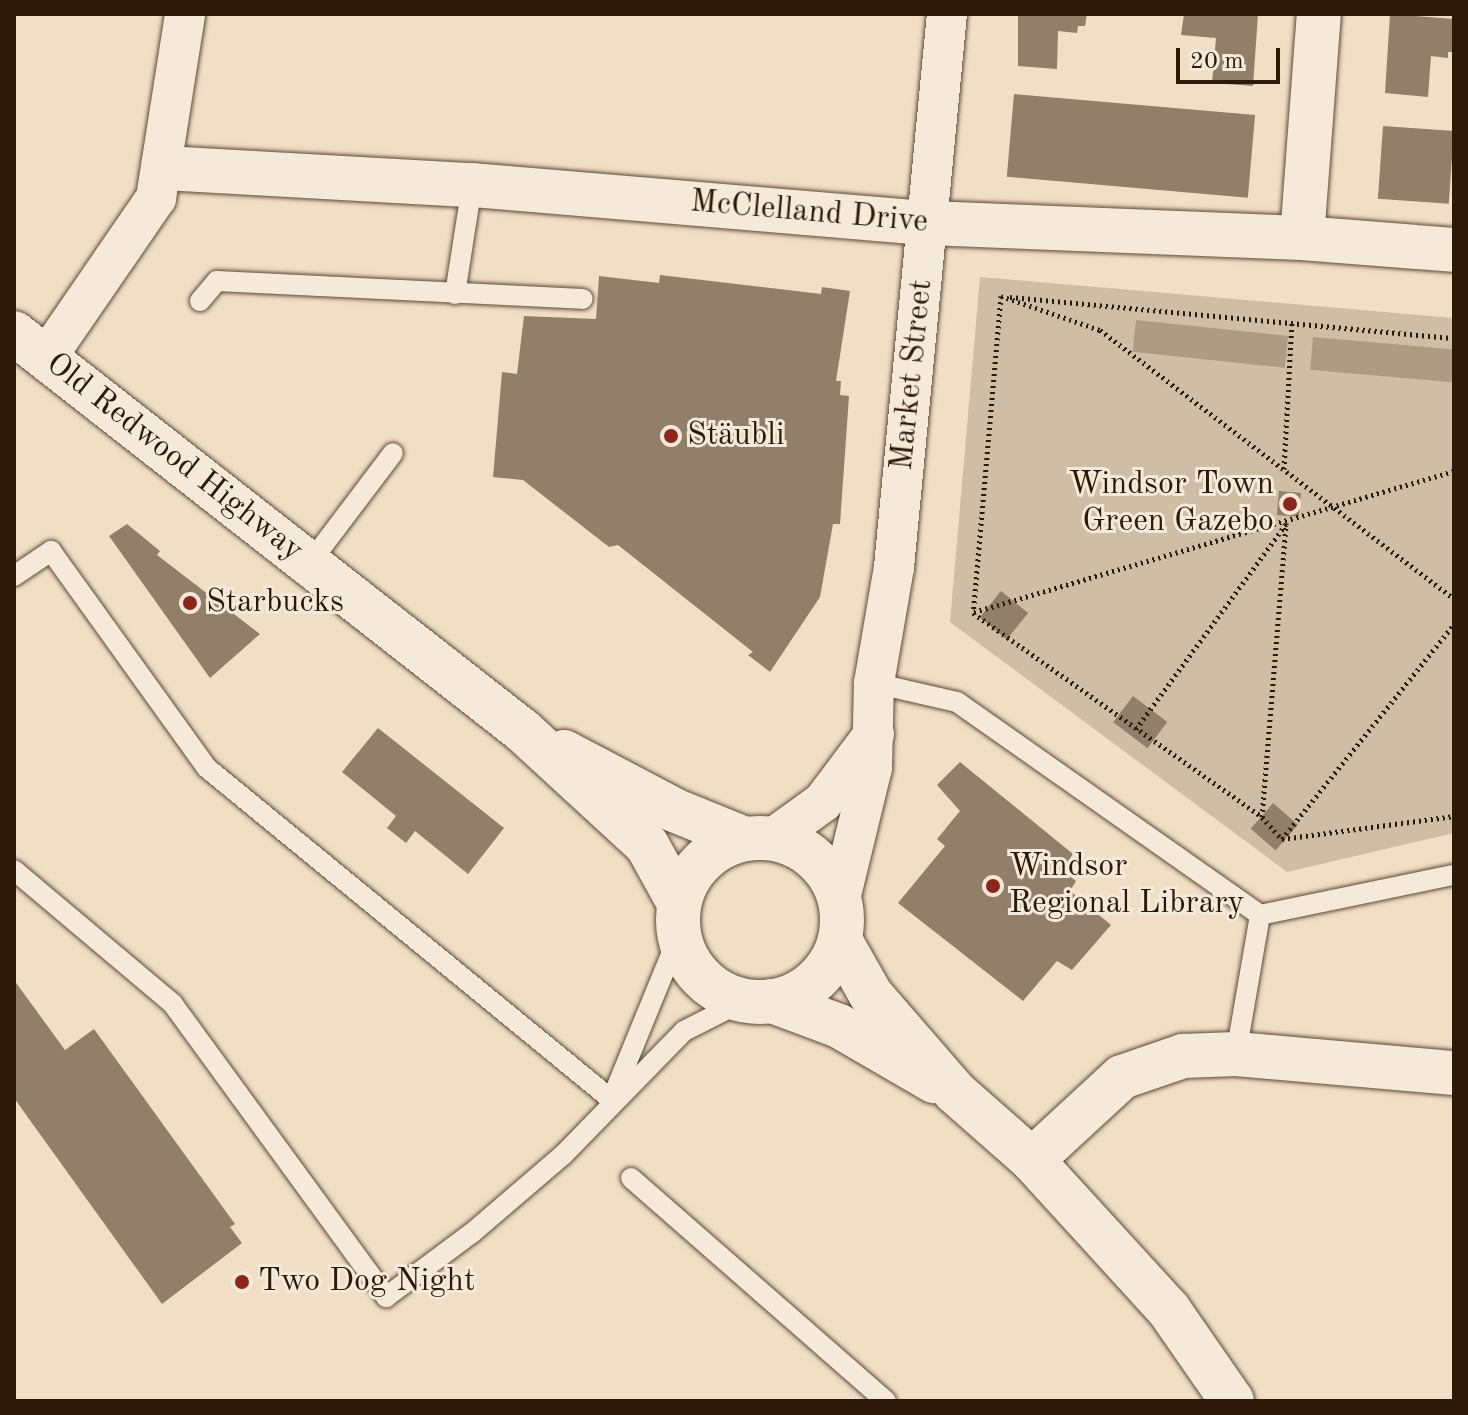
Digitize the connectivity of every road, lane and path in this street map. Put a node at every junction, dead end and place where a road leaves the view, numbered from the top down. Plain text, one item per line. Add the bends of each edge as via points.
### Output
1 (185, 14) edge
2 (947, 14) edge
3 (1319, 14) edge
4 (164, 168) junction
5 (472, 185) junction
6 (929, 223) junction
7 (1302, 238) junction
8 (1454, 250) edge
9 (455, 294) junction
10 (1001, 296) junction
11 (583, 299) dead end
12 (200, 301) dead end
13 (1292, 323) junction
14 (1454, 338) edge
15 (30, 345) edge
16 (393, 453) dead end
17 (1284, 470) junction
18 (1454, 471) edge
19 (1333, 507) junction
20 (1286, 523) junction
21 (309, 564) junction
22 (14, 576) edge
23 (1454, 599) edge
24 (973, 613) junction
25 (1454, 624) edge
26 (874, 683) junction
27 (1136, 729) junction
28 (523, 731) junction
29 (874, 734) junction
30 (1454, 816) edge
31 (1262, 817) junction
32 (758, 839) junction
33 (1282, 839) junction
34 (14, 870) edge
35 (1454, 875) edge
36 (1260, 915) junction
37 (679, 919) junction
38 (840, 919) junction
39 (758, 1001) junction
40 (1236, 1054) junction
41 (1454, 1073) edge
42 (955, 1092) junction
43 (612, 1100) junction
44 (1032, 1160) junction
45 (631, 1178) dead end
46 (882, 1400) edge
47 (1232, 1401) edge

1 - 4 street
2 - 6 street, Market Street
3 - 7 main road
4 - 5 main road, McClelland Drive
4 - 15 street via 156,198
5 - 6 main road, McClelland Drive
5 - 9 lane
6 - 7 main road, McClelland Drive
6 - 26 street, Market Street via 894,567
7 - 8 main road, McClelland Drive
9 - 11 lane
9 - 12 lane via 217,281
10 - 13 path
10 - 17 path via 1100,330
10 - 24 path
13 - 14 path
13 - 17 path
15 - 21 main road, Old Redwood Highway
16 - 21 lane
17 - 19 path
18 - 19 path
19 - 20 path
19 - 23 path
20 - 24 path
20 - 27 path
20 - 31 path
21 - 28 main road, Old Redwood Highway
22 - 43 lane via 51,551 207,768
24 - 27 path
25 - 33 path
26 - 29 street, Market Street
26 - 36 lane via 957,702
27 - 31 path
28 - 32 main road, Old Redwood Highway via 674,810
28 - 37 main road, Old Redwood Highway via 647,845
29 - 32 street via 823,802
29 - 38 street, Market Street via 867,800
30 - 33 path
31 - 33 path
32 - 37 main road via 702,861
32 - 38 main road via 815,859
34 - 43 lane via 172,1003 299,1185 386,1297 563,1155
35 - 36 lane
36 - 40 lane
37 - 39 main road via 701,977
37 - 43 lane
38 - 39 main road via 815,981
38 - 42 main road via 871,995
39 - 42 main road via 839,1026
39 - 43 lane via 684,1031
40 - 41 main road
40 - 44 main road via 1183,1056 1122,1077
42 - 44 main road
44 - 47 main road via 1169,1310
45 - 46 lane

